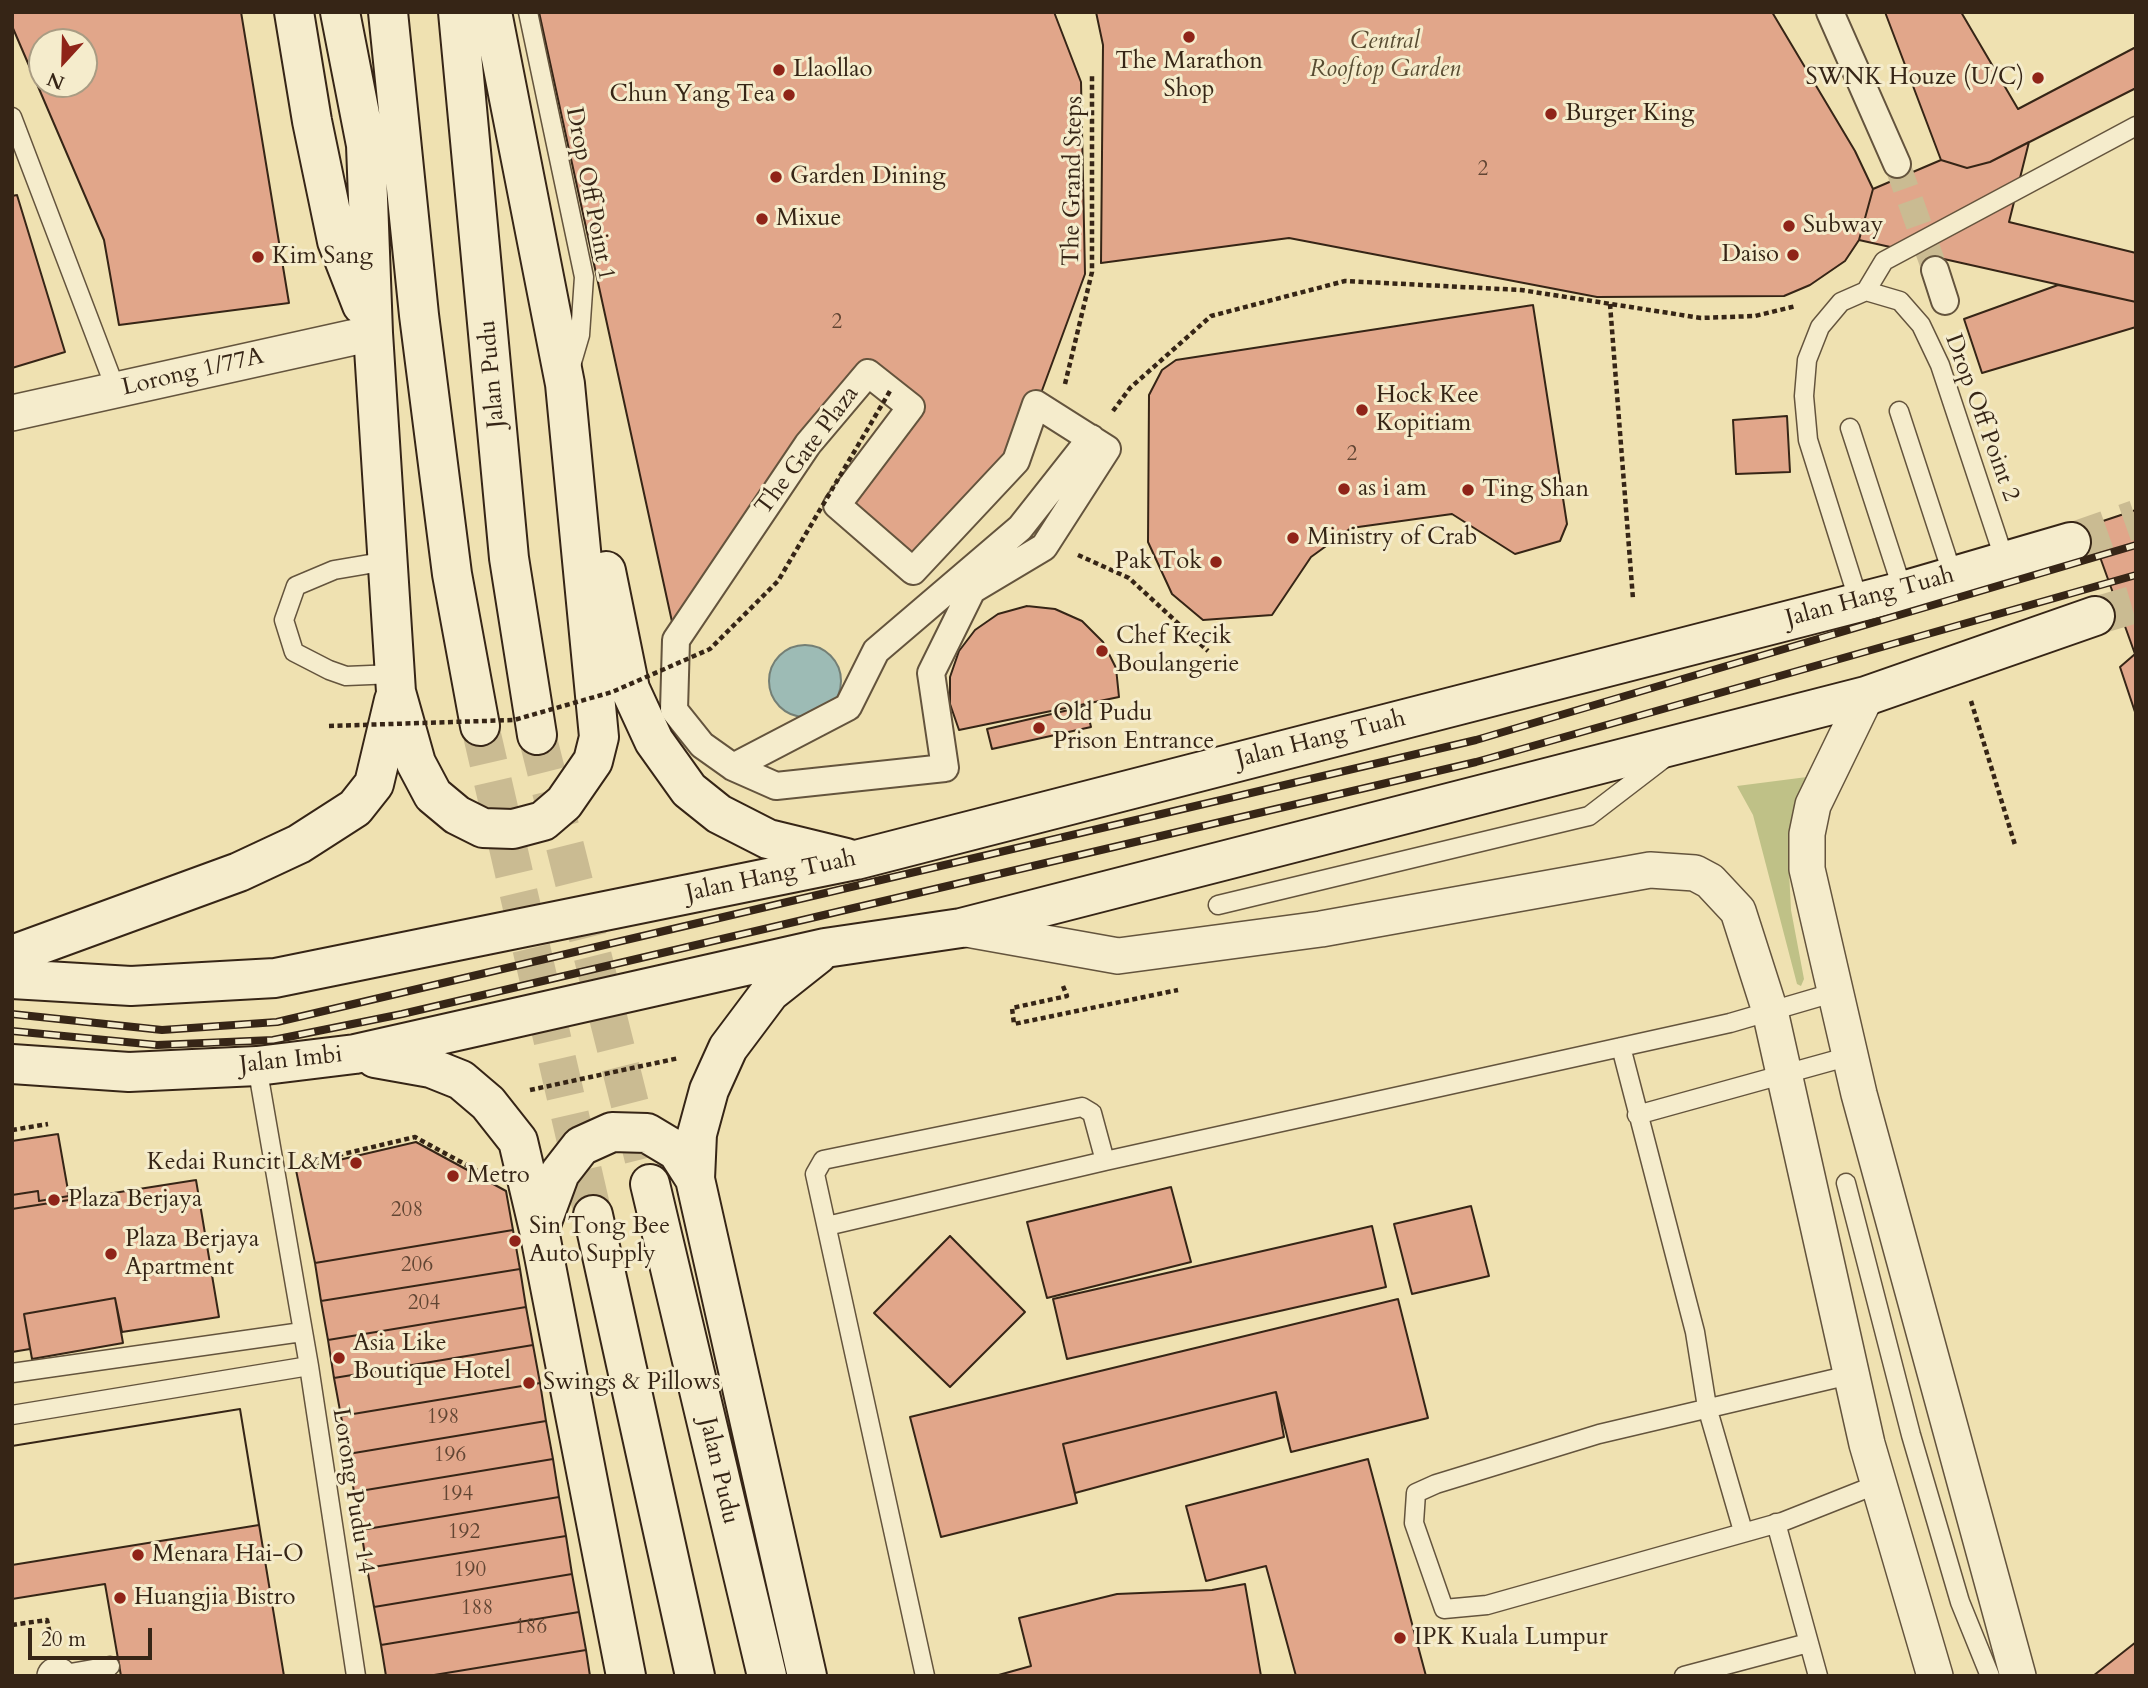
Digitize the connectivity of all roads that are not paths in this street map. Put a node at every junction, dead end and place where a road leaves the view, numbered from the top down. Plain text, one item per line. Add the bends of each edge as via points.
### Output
1 (294, 12) edge
2 (340, 12) edge
3 (388, 12) edge
4 (458, 12) edge
5 (492, 12) edge
6 (527, 12) edge
7 (1830, 12) edge
8 (12, 117) edge
9 (2136, 126) edge
10 (1897, 164) tunnel mouth
11 (1935, 270) tunnel mouth
12 (1866, 291) junction
13 (1945, 301) dead end
14 (373, 333) junction
15 (565, 384) junction
16 (116, 390) junction
17 (1899, 411) dead end
18 (12, 413) edge
19 (1850, 428) dead end
20 (1091, 438) junction
21 (571, 448) junction
22 (2071, 542) tunnel mouth
23 (387, 561) junction
24 (2005, 561) junction
25 (1953, 576) junction
26 (937, 579) dead end
27 (1903, 591) junction
28 (1859, 602) junction
29 (921, 613) junction
30 (2095, 617) tunnel mouth
31 (395, 683) junction
32 (1866, 696) junction
33 (480, 726) tunnel mouth
34 (537, 735) tunnel mouth
35 (1684, 743) junction
36 (733, 767) junction
37 (856, 860) junction
38 (1219, 905) dead end
39 (961, 928) junction
40 (825, 948) junction
41 (12, 955) edge
42 (12, 979) edge
43 (1836, 992) junction
44 (1770, 1011) junction
45 (1620, 1047) junction
46 (355, 1054) junction
47 (1850, 1056) junction
48 (12, 1064) edge
49 (257, 1066) junction
50 (1784, 1072) junction
51 (1637, 1115) junction
52 (1105, 1161) junction
53 (695, 1180) junction
54 (1846, 1183) dead end
55 (650, 1184) tunnel mouth
56 (593, 1215) tunnel mouth
57 (827, 1226) junction
58 (539, 1230) junction
59 (302, 1332) junction
60 (309, 1366) junction
61 (12, 1373) edge
62 (1854, 1374) junction
63 (1707, 1407) junction
64 (12, 1415) edge
65 (1878, 1484) junction
66 (1776, 1523) junction
67 (1742, 1531) junction
68 (1808, 1643) junction
69 (110, 1666) dead end
70 (58, 1676) edge
71 (356, 1676) edge
72 (626, 1676) edge
73 (695, 1676) edge
74 (767, 1676) edge
75 (807, 1676) edge
76 (925, 1676) edge
77 (1684, 1676) edge
78 (1818, 1676) edge
79 (1935, 1676) edge
80 (1990, 1676) edge
81 (2018, 1676) edge

1 - 14 main road via 337,241
2 - 14 main road via 366,145
3 - 33 main road via 452,574
4 - 34 main road, Jalan Pudu via 509,558
5 - 15 main road
6 - 15 lane, Drop Off Point 1 via 584,277 580,335
7 - 10 street
8 - 16 lane
9 - 12 lane via 1884,261
11 - 13 street
12 - 24 lane, Drop Off Point 2 via 1900,301 1921,326 1940,365
12 - 28 lane via 1841,302 1820,327 1807,360 1804,396 1808,440
14 - 16 street, Lorong 1/77A
14 - 23 main road
15 - 21 main road
16 - 18 street, Lorong 1/77A
17 - 25 lane
19 - 27 lane
20 - 29 street via 1020,528
20 - 36 street, The Gate Plaza via 1107,449 1044,547 972,590 931,673 945,768 776,786
20 - 36 street, The Gate Plaza via 1037,404 1016,461 913,571 837,505 911,407 868,373 808,444 676,639 674,710 702,745
21 - 31 main road via 599,737 593,761 580,783 543,821 513,829 483,828 457,815 433,795 416,764
21 - 37 main road via 589,494 630,689 654,741 688,790 719,814 768,839
22 - 24 main road, Jalan Hang Tuah
23 - 31 main road
23 - 31 lane via 334,570 296,586 284,620 294,652 346,676
24 - 25 main road, Jalan Hang Tuah
25 - 27 main road, Jalan Hang Tuah
26 - 29 street
27 - 28 main road, Jalan Hang Tuah
28 - 37 main road, Jalan Hang Tuah
29 - 36 street via 876,651 848,707
30 - 32 main road
31 - 41 main road via 374,784 355,808 299,844 239,872
32 - 35 main road
32 - 43 street via 1824,779 1807,834 1810,886
35 - 38 lane via 1588,816
35 - 39 main road
37 - 42 main road, Jalan Hang Tuah via 275,978 131,986
39 - 40 main road
39 - 44 street via 1118,956 1321,929 1650,870 1695,873 1710,881 1738,911
40 - 46 main road, Jalan Imbi
40 - 53 main road via 770,992 728,1048 709,1090 697,1134
43 - 44 lane
43 - 47 street
44 - 45 lane
44 - 50 street
45 - 51 lane
45 - 52 lane
46 - 49 main road, Jalan Imbi
46 - 58 main road via 431,1068 461,1080 488,1103 518,1142
47 - 50 lane
47 - 81 street
48 - 49 main road, Jalan Imbi via 129,1072
49 - 59 lane, Lorong Pudu 14
50 - 51 lane
50 - 62 street
51 - 63 lane via 1695,1332
52 - 57 lane
52 - 57 lane via 1092,1113 1082,1107 822,1160 815,1174
53 - 58 main road via 677,1150 647,1133 612,1132 581,1146 560,1173
53 - 75 main road
54 - 80 lane via 1911,1435 1960,1602
55 - 74 main road, Jalan Pudu
56 - 73 main road
57 - 76 lane
58 - 72 main road
59 - 60 lane, Lorong Pudu 14
59 - 61 lane
60 - 64 lane
60 - 71 lane, Lorong Pudu 14
62 - 63 lane
62 - 65 street
63 - 67 lane
63 - 67 lane via 1436,1484 1416,1493 1414,1523 1444,1609 1487,1605
65 - 66 lane
65 - 79 street
66 - 67 lane
66 - 68 lane
68 - 77 lane
68 - 78 lane
69 - 70 lane

